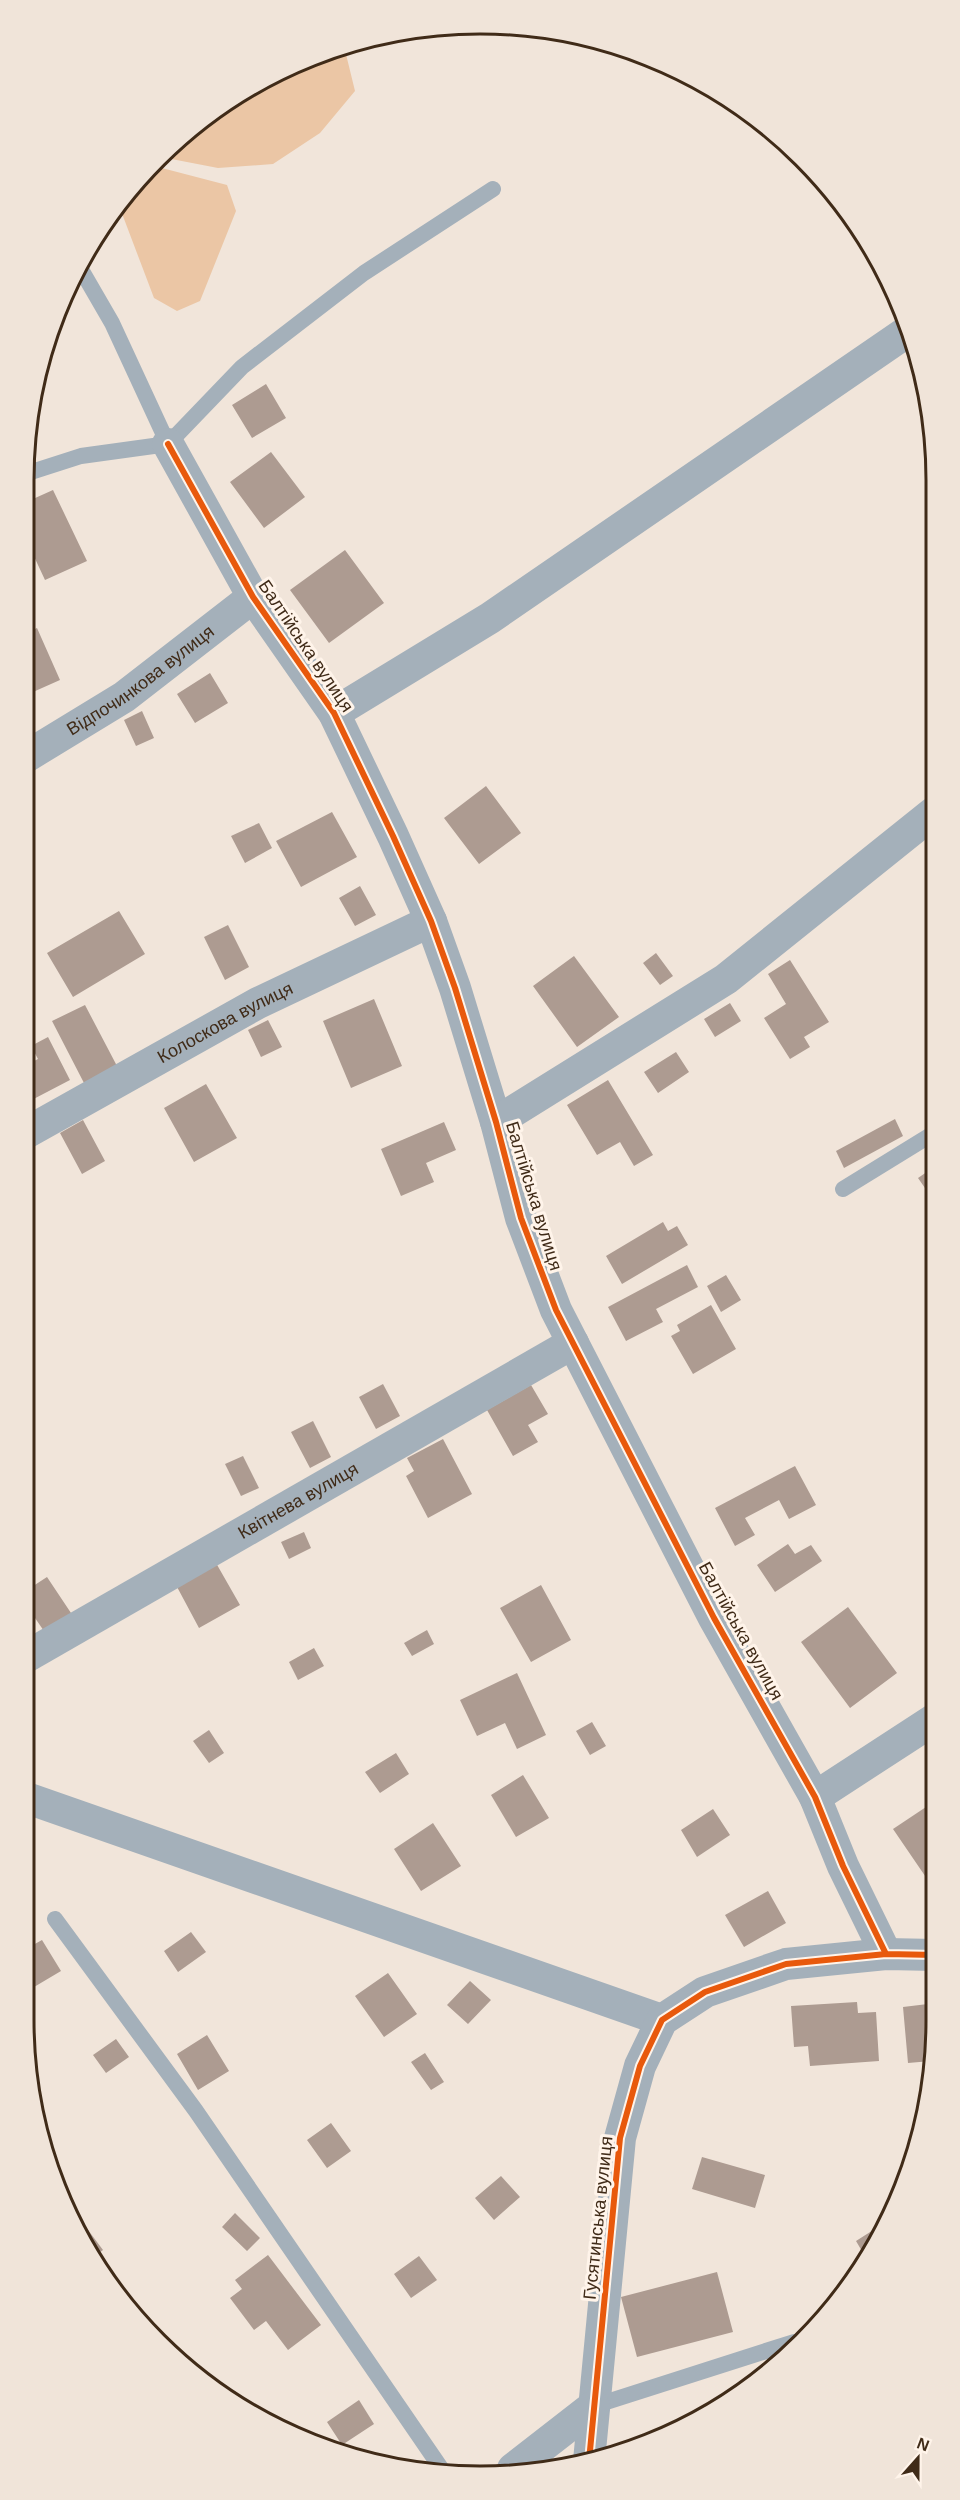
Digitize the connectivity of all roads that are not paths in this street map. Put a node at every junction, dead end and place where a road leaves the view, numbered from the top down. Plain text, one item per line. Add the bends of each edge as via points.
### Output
1 (493, 189) dead end
2 (84, 275) edge
3 (901, 336) edge
4 (168, 444) junction
5 (34, 471) edge
6 (253, 597) junction
7 (334, 713) junction
8 (34, 752) edge
9 (926, 819) edge
10 (431, 921) junction
11 (496, 1122) junction
12 (34, 1128) edge
13 (926, 1138) edge
14 (843, 1189) dead end
15 (573, 1343) junction
16 (34, 1651) edge
17 (926, 1725) edge
18 (815, 1797) junction
19 (34, 1800) edge
20 (55, 1919) dead end
21 (886, 1954) junction
22 (926, 1955) edge
23 (662, 2020) junction
24 (784, 2345) edge
25 (594, 2406) junction
26 (591, 2451) edge
27 (438, 2464) edge
28 (520, 2464) edge

1 - 4 lane via 364,273 242,367
2 - 4 lane via 112,323
3 - 7 street via 490,618
4 - 5 lane via 81,456
4 - 6 street, Балтійська вулиця
6 - 7 street, Балтійська вулиця
6 - 8 street, Відпочинкова вулиця via 124,697
7 - 10 street, Балтійська вулиця
9 - 11 street via 726,979
10 - 11 street, Балтійська вулиця
10 - 12 street, Колоскова вулиця via 258,1003
11 - 15 street, Балтійська вулиця via 521,1218 556,1310
13 - 14 lane
15 - 16 street, Квітнева вулиця
15 - 18 street, Балтійська вулиця via 714,1618
17 - 18 street
18 - 21 street, Балтійська вулиця
19 - 23 street
20 - 27 lane via 196,2110
21 - 22 street
21 - 23 street via 786,1964 705,1992
23 - 25 street, Гусятинська вулиця via 640,2066 620,2138
24 - 25 lane
25 - 26 street, Гусятинська вулиця
25 - 28 street

